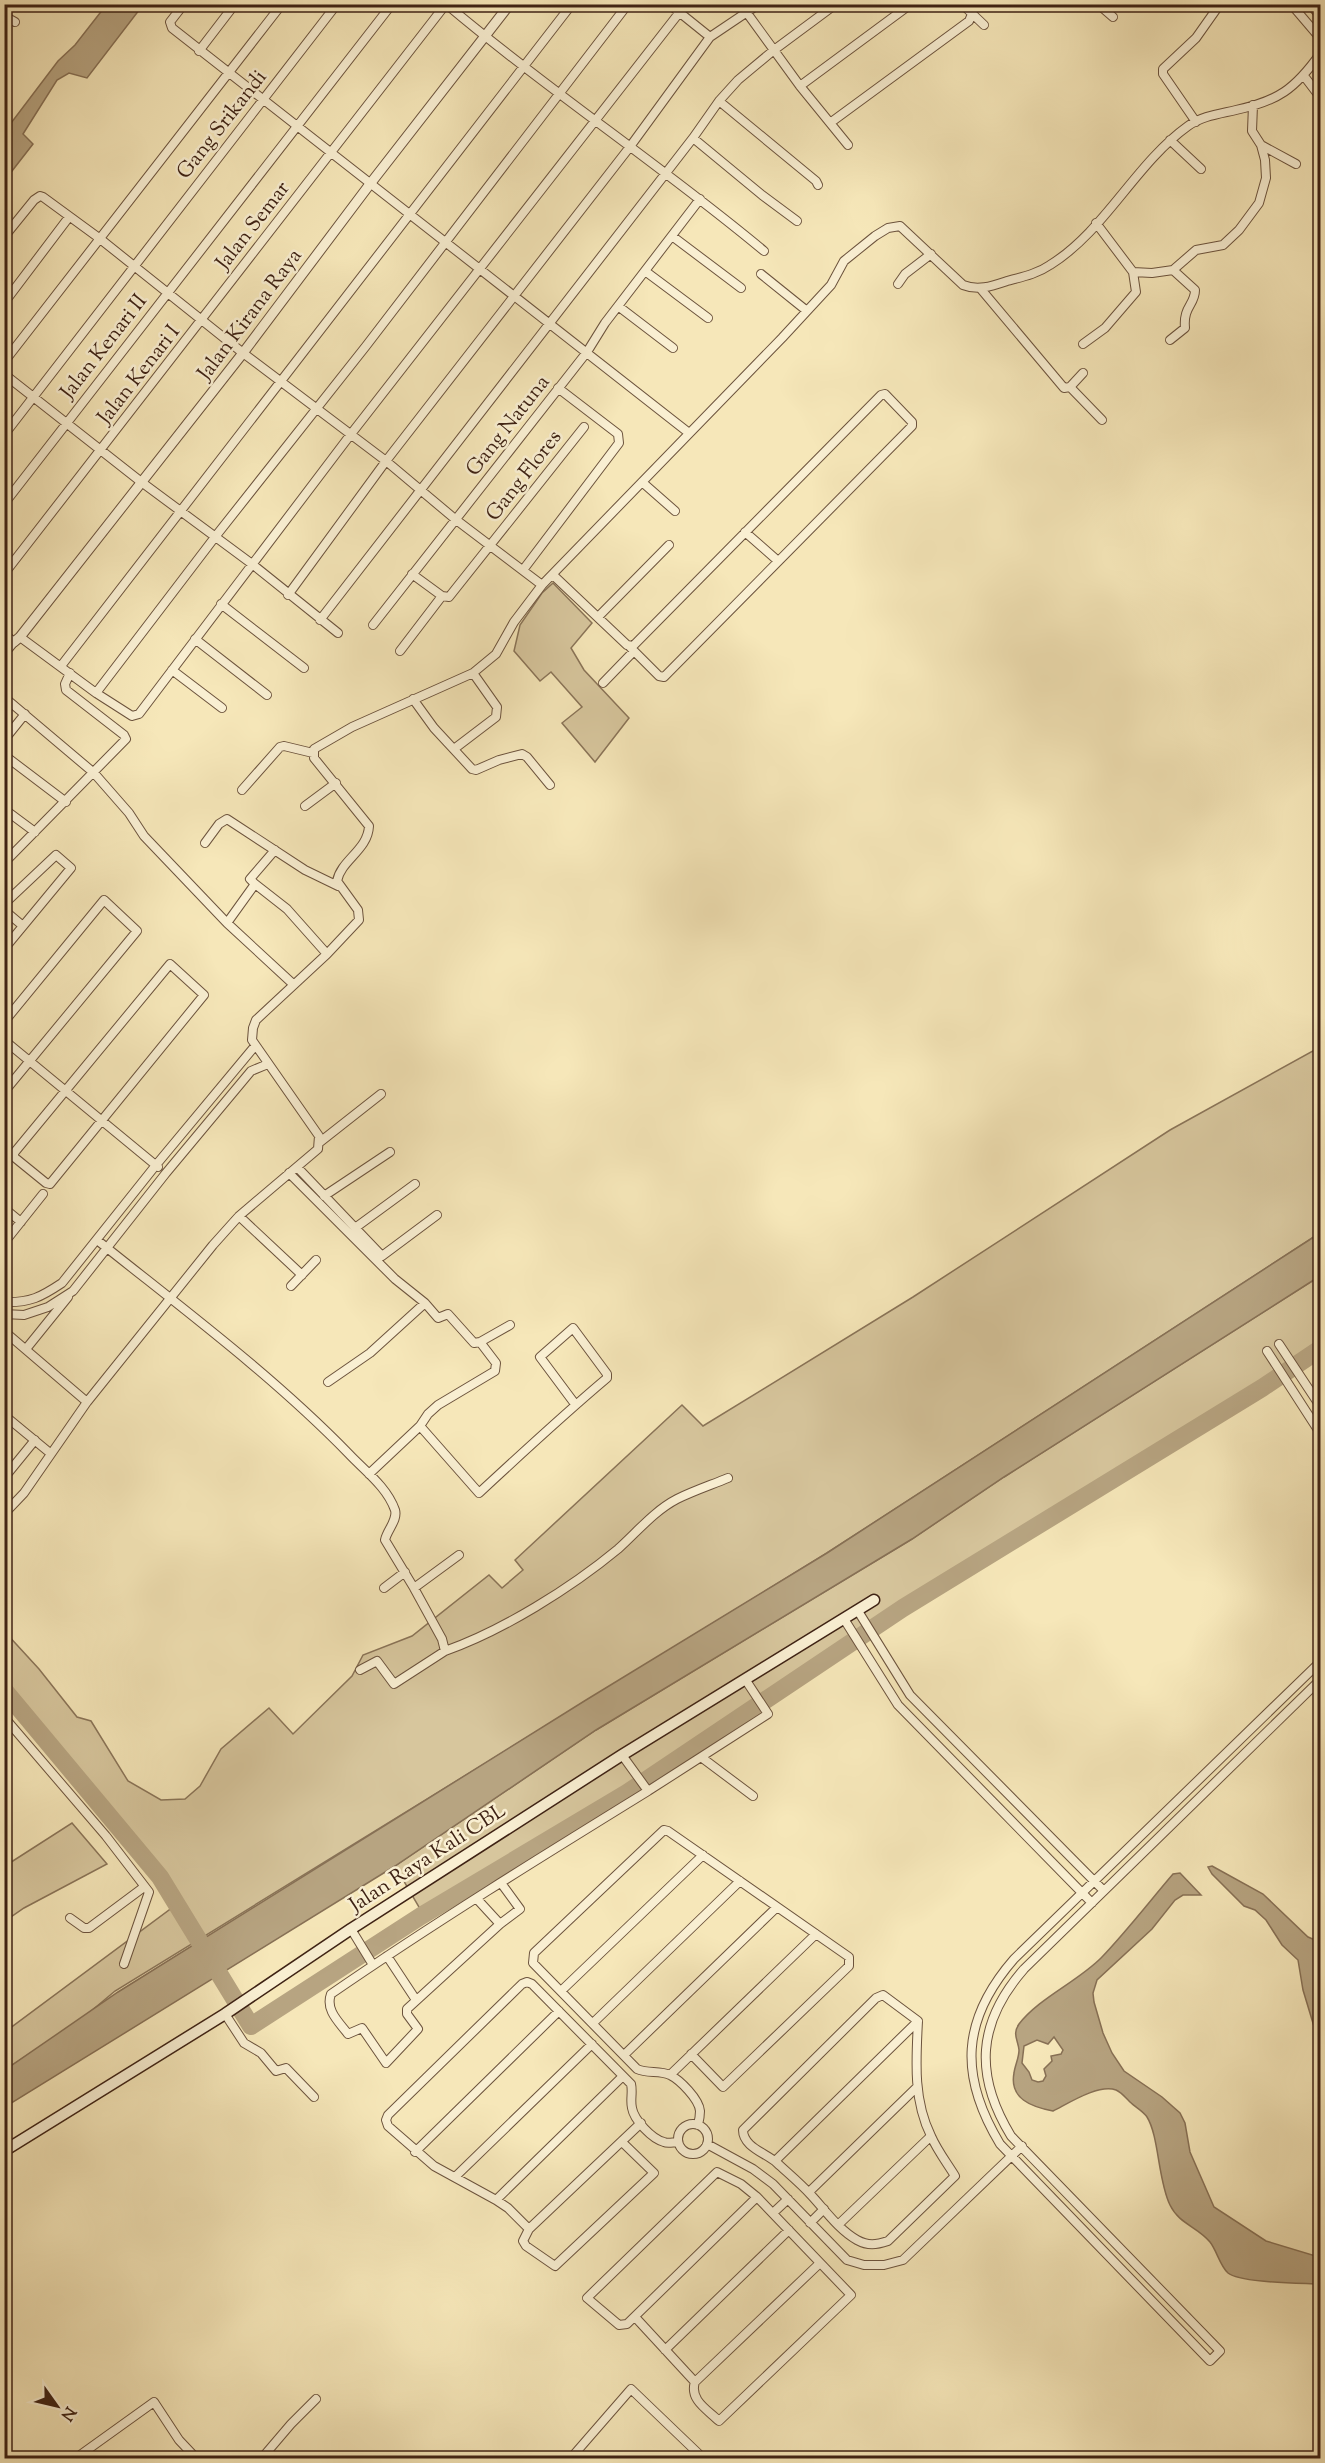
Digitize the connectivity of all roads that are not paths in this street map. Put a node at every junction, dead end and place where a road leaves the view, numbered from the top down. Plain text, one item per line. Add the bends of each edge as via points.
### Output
1 (184, 4) edge
2 (235, 4) edge
3 (282, 4) edge
4 (337, 4) edge
5 (392, 4) edge
6 (446, 4) edge
7 (510, 4) edge
8 (573, 4) edge
9 (628, 4) edge
10 (669, 4) edge
11 (759, 4) edge
12 (836, 4) edge
13 (911, 4) edge
14 (962, 4) edge
15 (1220, 4) edge
16 (1291, 4) edge
17 (1310, 4) edge
18 (1101, 5) edge
19 (679, 13) junction
20 (747, 14) junction
21 (972, 14) junction
22 (4, 16) edge
23 (1320, 16) edge
24 (1113, 17) dead end
25 (15, 22) dead end
26 (984, 26) dead end
27 (485, 37) junction
28 (710, 37) junction
29 (1320, 38) edge
30 (774, 50) junction
31 (199, 51) junction
32 (1320, 54) edge
33 (525, 67) junction
34 (228, 74) junction
35 (1304, 76) junction
36 (800, 86) junction
37 (559, 93) junction
38 (1320, 97) edge
39 (262, 99) junction
40 (719, 101) junction
41 (1253, 105) junction
42 (595, 119) junction
43 (1196, 122) junction
44 (830, 123) junction
45 (297, 126) junction
46 (693, 138) junction
47 (1170, 140) junction
48 (848, 145) dead end
49 (1261, 145) junction
50 (629, 148) junction
51 (331, 153) junction
52 (1296, 164) dead end
53 (1201, 169) dead end
54 (666, 172) junction
55 (370, 184) junction
56 (818, 185) dead end
57 (700, 199) junction
58 (410, 216) junction
59 (69, 217) junction
60 (797, 221) dead end
61 (1096, 223) junction
62 (672, 236) junction
63 (4, 237) edge
64 (99, 238) junction
65 (446, 241) junction
66 (764, 251) dead end
67 (931, 254) junction
68 (134, 267) junction
69 (481, 269) junction
70 (1173, 270) junction
71 (645, 271) junction
72 (1133, 272) junction
73 (761, 274) dead end
74 (898, 284) dead end
75 (741, 288) dead end
76 (980, 288) junction
77 (169, 292) junction
78 (515, 297) junction
79 (4, 303) edge
80 (618, 306) junction
81 (807, 311) junction
82 (708, 318) dead end
83 (202, 320) junction
84 (550, 322) junction
85 (1170, 340) dead end
86 (1083, 344) dead end
87 (673, 348) dead end
88 (587, 352) junction
89 (243, 353) junction
90 (4, 362) edge
91 (1083, 373) dead end
92 (4, 374) edge
93 (282, 382) junction
94 (1070, 387) junction
95 (558, 388) junction
96 (34, 398) junction
97 (316, 409) junction
98 (1102, 420) dead end
99 (67, 422) junction
100 (584, 427) dead end
101 (689, 433) junction
102 (351, 434) junction
103 (4, 435) edge
104 (102, 449) junction
105 (386, 461) junction
106 (140, 481) junction
107 (642, 482) junction
108 (420, 489) junction
109 (4, 504) edge
110 (675, 511) dead end
111 (180, 512) junction
112 (455, 519) junction
113 (745, 532) junction
114 (215, 537) junction
115 (669, 545) dead end
116 (490, 546) junction
117 (778, 561) junction
118 (252, 564) junction
119 (523, 570) junction
120 (4, 574) edge
121 (412, 574) junction
122 (552, 575) junction
123 (542, 585) junction
124 (288, 595) junction
125 (442, 596) junction
126 (221, 604) junction
127 (598, 617) junction
128 (320, 620) junction
129 (373, 625) dead end
130 (338, 633) dead end
131 (4, 634) edge
132 (17, 639) junction
133 (195, 639) junction
134 (631, 648) junction
135 (400, 651) dead end
136 (4, 654) edge
137 (61, 666) junction
138 (304, 668) dead end
139 (172, 670) junction
140 (70, 673) junction
141 (473, 673) junction
142 (603, 682) dead end
143 (96, 693) junction
144 (267, 695) dead end
145 (4, 698) edge
146 (412, 699) junction
147 (222, 708) dead end
148 (25, 714) junction
149 (4, 740) edge
150 (454, 749) junction
151 (312, 753) junction
152 (4, 755) edge
153 (94, 773) junction
154 (336, 783) junction
155 (550, 785) dead end
156 (242, 790) dead end
157 (66, 801) junction
158 (305, 806) dead end
159 (4, 809) edge
160 (35, 832) junction
161 (205, 843) dead end
162 (275, 850) junction
163 (4, 863) edge
164 (255, 884) junction
165 (338, 885) junction
166 (4, 904) edge
167 (4, 910) edge
168 (227, 923) junction
169 (23, 926) junction
170 (4, 949) edge
171 (327, 954) junction
172 (293, 984) junction
173 (4, 1022) edge
174 (4, 1040) edge
175 (255, 1046) junction
176 (31, 1061) junction
177 (268, 1064) junction
178 (65, 1090) junction
179 (4, 1092) edge
180 (381, 1094) dead end
181 (102, 1121) junction
182 (320, 1142) junction
183 (390, 1152) dead end
184 (156, 1165) junction
185 (297, 1167) junction
186 (166, 1173) junction
187 (289, 1173) junction
188 (415, 1184) dead end
189 (43, 1194) dead end
190 (324, 1196) junction
191 (4, 1208) edge
192 (437, 1215) dead end
193 (239, 1216) junction
194 (21, 1222) junction
195 (355, 1228) junction
196 (97, 1240) junction
197 (4, 1242) edge
198 (107, 1248) junction
199 (316, 1260) dead end
200 (302, 1275) junction
201 (291, 1286) dead end
202 (72, 1291) junction
203 (169, 1299) junction
204 (4, 1302) edge
205 (425, 1303) junction
206 (4, 1314) edge
207 (510, 1325) dead end
208 (4, 1331) edge
209 (480, 1342) junction
210 (1279, 1344) dead end
211 (26, 1349) junction
212 (1267, 1351) dead end
213 (328, 1383) dead end
214 (87, 1402) junction
215 (575, 1404) junction
216 (1320, 1406) edge
217 (4, 1415) edge
218 (420, 1426) junction
219 (1320, 1433) edge
220 (35, 1440) junction
221 (50, 1452) junction
222 (369, 1474) junction
223 (4, 1478) edge
224 (728, 1478) dead end
225 (4, 1514) edge
226 (459, 1555) dead end
227 (405, 1572) junction
228 (384, 1588) dead end
229 (414, 1588) junction
230 (874, 1600) dead end
231 (858, 1611) junction
232 (844, 1619) junction
233 (445, 1650) junction
234 (1320, 1662) edge
235 (360, 1670) dead end
236 (745, 1680) junction
237 (1320, 1680) edge
238 (4, 1717) edge
239 (958, 1743) junction
240 (947, 1754) junction
241 (622, 1755) junction
242 (701, 1757) junction
243 (646, 1790) junction
244 (753, 1796) dead end
245 (703, 1855) junction
246 (740, 1881) junction
247 (1094, 1881) junction
248 (501, 1883) junction
249 (144, 1887) junction
250 (1104, 1891) junction
251 (1082, 1893) junction
252 (477, 1899) junction
253 (1092, 1903) junction
254 (777, 1907) junction
255 (70, 1918) dead end
256 (500, 1924) junction
257 (351, 1929) junction
258 (816, 1934) junction
259 (387, 1956) junction
260 (372, 1963) junction
261 (124, 1964) dead end
262 (561, 1991) junction
263 (416, 2000) junction
264 (559, 2011) junction
265 (228, 2019) junction
266 (918, 2021) junction
267 (593, 2024) junction
268 (592, 2044) junction
269 (691, 2054) junction
270 (624, 2055) junction
271 (670, 2075) junction
272 (623, 2076) junction
273 (917, 2087) junction
274 (314, 2097) dead end
275 (641, 2123) junction
276 (698, 2125) junction
277 (931, 2136) junction
278 (622, 2142) junction
279 (678, 2142) junction
280 (707, 2144) junction
281 (1022, 2146) junction
282 (4, 2151) edge
283 (416, 2152) junction
284 (1012, 2156) junction
285 (775, 2161) junction
286 (455, 2177) junction
287 (809, 2192) junction
288 (757, 2197) junction
289 (788, 2199) junction
290 (496, 2200) junction
291 (824, 2209) junction
292 (773, 2213) junction
293 (810, 2223) junction
294 (838, 2224) junction
295 (529, 2229) junction
296 (789, 2230) junction
297 (820, 2263) junction
298 (635, 2317) junction
299 (665, 2350) junction
300 (695, 2382) junction
301 (316, 2399) dead end
302 (75, 2458) edge
303 (196, 2458) edge
304 (262, 2458) edge
305 (571, 2458) edge
306 (703, 2458) edge

1 - 31 street via 170,27
2 - 31 street
3 - 34 street
4 - 39 street, Gang Srikandi
5 - 45 street, Jalan Kenari II
6 - 27 street
6 - 51 street, Jalan Semar
7 - 27 street, Jalan Kirana Raya
8 - 33 street
9 - 37 street
10 - 19 street
11 - 20 street
12 - 30 street
13 - 36 street
14 - 21 street
15 - 43 street via 1197,38 1162,69
16 - 29 street
17 - 23 street
18 - 24 street
19 - 28 street
19 - 42 street
20 - 28 street
20 - 30 street
21 - 26 street
21 - 44 street via 969,21
22 - 25 street
27 - 33 street
27 - 55 street, Jalan Kirana Raya
28 - 50 street
30 - 36 street
30 - 40 street
31 - 34 street
32 - 35 street
33 - 37 street
33 - 58 street
34 - 39 street
34 - 64 street
35 - 38 street
35 - 41 street via 1288,91
36 - 44 street
37 - 42 street
37 - 65 street
39 - 45 street
39 - 68 street, Gang Srikandi
40 - 46 street
40 - 56 street
41 - 43 street
41 - 49 street via 1252,131
42 - 50 street
42 - 69 street
43 - 47 street
44 - 48 street
45 - 51 street
45 - 77 street, Jalan Kenari II
46 - 54 street
46 - 60 street
47 - 53 street
47 - 61 street
49 - 52 street
49 - 70 street via 1266,178 1252,214 1223,245 1196,250
50 - 54 street
50 - 78 street
51 - 55 street
51 - 83 street, Jalan Semar
54 - 57 street
54 - 84 street
55 - 58 street
55 - 89 street, Jalan Kirana Raya
57 - 62 street, Gang Natuna
57 - 66 street
58 - 65 street
58 - 93 street
59 - 63 street via 39,196
59 - 64 street
59 - 79 street
61 - 72 street
61 - 76 street via 1064,256 1041,270
62 - 71 street, Gang Natuna
62 - 75 street
64 - 68 street
64 - 90 street
65 - 69 street
65 - 97 street
67 - 74 street
67 - 76 street via 963,285
67 - 81 street via 902,227 888,228 844,261 831,285
68 - 77 street
68 - 96 street, Gang Srikandi
69 - 78 street
69 - 102 street
70 - 72 street
70 - 85 street via 1192,286 1196,295 1184,314 1185,328
71 - 80 street, Gang Natuna
71 - 82 street
72 - 86 street via 1136,292 1105,328
73 - 81 street
76 - 94 street via 1051,374 1064,388
77 - 83 street
77 - 99 street, Jalan Kenari II
78 - 84 street
78 - 105 street
80 - 87 street
80 - 88 street, Gang Natuna
81 - 101 street
83 - 89 street
83 - 104 street, Jalan Kenari I
84 - 88 street
84 - 108 street
88 - 95 street, Gang Natuna
88 - 101 street
89 - 93 street
89 - 106 street, Jalan Kirana Raya
91 - 94 street
92 - 96 street
93 - 97 street
93 - 111 street
94 - 98 street
95 - 112 street, Gang Natuna
95 - 119 street via 618,434 619,443
96 - 99 street
96 - 103 street, Gang Srikandi
97 - 102 street
97 - 114 street
99 - 104 street
99 - 109 street, Jalan Kenari II
100 - 116 street, Gang Flores
101 - 107 street
102 - 105 street
102 - 118 street
104 - 106 street
104 - 120 street
105 - 108 street
105 - 124 street
106 - 111 street
106 - 132 street, Jalan Kirana Raya
107 - 110 street
107 - 122 street
108 - 112 street
108 - 128 street
111 - 114 street
111 - 137 street
112 - 116 street
112 - 121 street, Gang Natuna
113 - 117 street
113 - 117 street via 885,394 913,425
113 - 134 street
114 - 118 street
114 - 143 street
115 - 127 street
116 - 119 street
116 - 125 street, Gang Flores via 449,597
117 - 134 street via 663,676 658,676
118 - 124 street
118 - 126 street
119 - 123 street
121 - 125 street
121 - 129 street, Gang Natuna
122 - 123 street
122 - 127 street
123 - 141 street via 496,654
124 - 128 street
125 - 135 street
126 - 133 street
126 - 138 street
127 - 134 street
128 - 130 street
131 - 132 street
132 - 136 street
132 - 137 street
133 - 139 street
133 - 144 street
134 - 142 street
137 - 140 street
139 - 143 street via 137,715 132,716
139 - 147 street
140 - 143 street
140 - 153 street via 66,690 126,739
141 - 146 street
141 - 150 street via 498,712
145 - 148 street
146 - 150 street
146 - 151 street via 318,745
148 - 149 street
148 - 153 street
150 - 155 street via 476,770 513,755 525,755
151 - 154 street
151 - 156 street via 280,747
152 - 157 street
153 - 157 street
153 - 168 street via 144,836
154 - 158 street
154 - 165 street via 369,826 362,846 338,874
157 - 160 street
159 - 160 street
160 - 163 street
161 - 162 street via 227,819
162 - 164 street via 250,879
162 - 165 street via 312,874
164 - 168 street
164 - 171 street via 287,909
165 - 171 street via 358,910 359,920
166 - 169 street via 56,855 71,868
167 - 169 street
168 - 172 street
169 - 170 street
171 - 172 street
172 - 175 street via 256,1020
173 - 176 street via 104,900 137,931
174 - 176 street
175 - 177 street
175 - 184 street
176 - 178 street
176 - 179 street
177 - 182 street
177 - 186 street via 251,1071
178 - 181 street
178 - 181 street via 14,1157 50,1184
178 - 181 street via 170,964 204,994
180 - 182 street
181 - 184 street
182 - 185 street via 316,1152
183 - 190 street
184 - 186 street
184 - 196 street
185 - 187 street
185 - 190 street
186 - 198 street
187 - 193 street
187 - 205 street via 394,1279
188 - 195 street
189 - 194 street
190 - 195 street
191 - 194 street
192 - 195 street via 382,1256
193 - 200 street
193 - 203 street
194 - 197 street
196 - 198 street
196 - 204 street via 62,1283 24,1303
198 - 202 street
198 - 203 street
199 - 200 street
200 - 201 street
202 - 206 street via 48,1307 24,1315
202 - 211 street
203 - 214 street
203 - 222 street via 299,1404
205 - 209 street via 438,1318 448,1314 474,1342
205 - 213 street via 370,1353
207 - 209 street
208 - 211 street
209 - 218 street via 496,1363 495,1371 438,1405
210 - 216 street
211 - 214 street
212 - 219 street
214 - 221 street
215 - 215 street via 608,1375 573,1328 540,1357
215 - 218 street via 479,1493
217 - 220 street
218 - 222 street
220 - 221 street
220 - 223 street
221 - 225 street via 24,1493
222 - 227 street via 396,1512 385,1540
224 - 233 street via 676,1499 617,1550 557,1593 474,1641
226 - 229 street
227 - 228 street
227 - 229 street
229 - 233 street
230 - 231 main road, Jalan Raya Kali CBL
231 - 232 main road, Jalan Raya Kali CBL
231 - 239 street via 910,1695
232 - 236 main road, Jalan Raya Kali CBL
232 - 240 street via 898,1705
233 - 235 street via 394,1684 377,1661
234 - 247 street
236 - 241 main road, Jalan Raya Kali CBL
236 - 242 street via 768,1714
237 - 250 street
238 - 249 street via 106,1836
239 - 240 street
239 - 247 street
240 - 251 street
241 - 243 street
241 - 257 main road, Jalan Raya Kali CBL
242 - 243 street
242 - 244 street
243 - 248 street
245 - 246 street
245 - 262 street
245 - 262 street via 668,1831 660,1832 534,1953 533,1963
246 - 254 street
246 - 267 street
247 - 250 street
247 - 251 street
248 - 252 street
248 - 256 street via 520,1909
249 - 255 street via 89,1928
249 - 261 street via 149,1892
250 - 253 street
251 - 253 street
251 - 284 street via 996,1980 974,2028 972,2054 978,2100 996,2137
252 - 256 street
252 - 259 street
253 - 281 street via 1007,1988 988,2031 985,2055 991,2096 1005,2126
254 - 258 street
254 - 270 street
256 - 263 street
257 - 260 street
257 - 265 main road, Jalan Raya Kali CBL
258 - 269 street
258 - 269 street via 849,1957 849,1966 723,2087
259 - 260 street
259 - 263 street
260 - 263 street via 331,1994 331,2012 348,2034 362,2028 386,2063 418,2030 407,2012
262 - 267 street
264 - 268 street
264 - 283 street
264 - 283 street via 532,1984 522,1984 396,2106 388,2115 388,2126
265 - 274 street via 244,2043
265 - 282 main road, Jalan Raya Kali CBL
266 - 273 street
266 - 285 street
266 - 285 street via 883,1995 876,1998 743,2130 748,2143
267 - 270 street
268 - 272 street
268 - 286 street
269 - 271 street
270 - 271 street via 646,2073
271 - 276 street via 698,2102
272 - 275 street via 631,2084 631,2106
272 - 290 street
273 - 277 street
273 - 287 street
275 - 278 street
275 - 279 street via 657,2139
276 - 279 street via 683,2128
276 - 280 street via 708,2136
277 - 294 street
277 - 294 street via 955,2176 888,2241 866,2244
278 - 295 street
278 - 295 street via 654,2173 560,2263 550,2265 526,2246 523,2241
279 - 280 street via 681,2149 695,2154
280 - 289 street via 753,2169
281 - 284 street
281 - 284 street via 1220,2351 1210,2361
283 - 286 street
284 - 293 street via 903,2260 884,2265 847,2260
285 - 287 street
286 - 290 street
287 - 291 street
288 - 292 street
288 - 298 street
288 - 298 street via 717,2172 587,2298 619,2325
289 - 292 street
289 - 293 street
290 - 295 street
291 - 293 street
291 - 294 street
292 - 296 street
296 - 297 street
296 - 299 street
297 - 300 street
297 - 300 street via 851,2295 720,2421 696,2399
298 - 299 street
299 - 300 street
301 - 304 street
302 - 303 street via 154,2402
305 - 306 street via 631,2389

